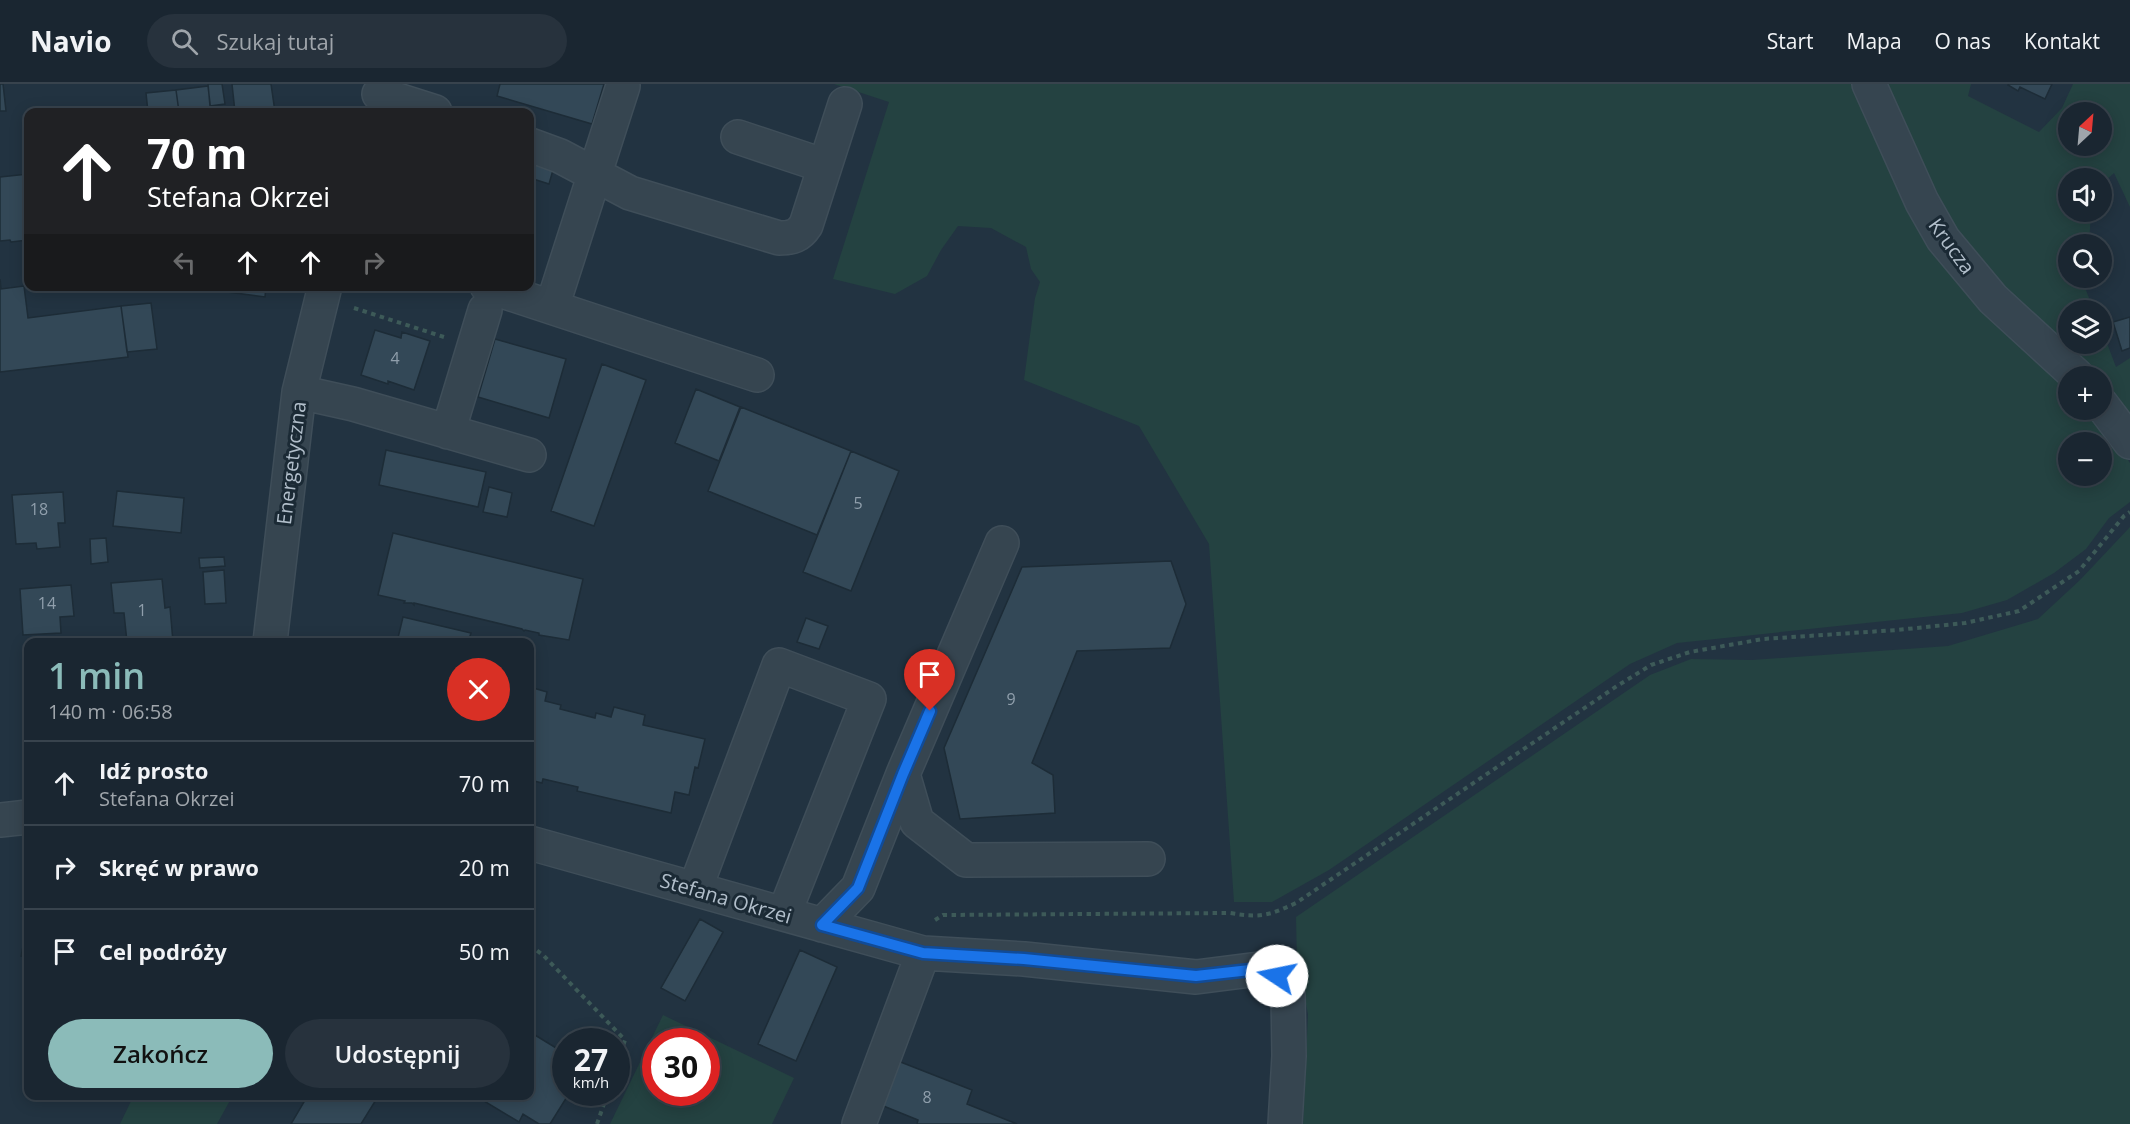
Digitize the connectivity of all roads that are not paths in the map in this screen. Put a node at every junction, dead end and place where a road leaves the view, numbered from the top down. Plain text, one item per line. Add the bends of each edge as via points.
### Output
1 (1869, 84) edge
2 (623, 86) dead end
3 (378, 97) edge
4 (845, 105) dead end
5 (420, 108) edge
6 (738, 137) dead end
7 (534, 146) edge
8 (825, 166) junction
9 (594, 173) junction
10 (335, 296) edge
11 (486, 298) edge
12 (552, 307) junction
13 (2067, 366) edge
14 (757, 375) dead end
15 (299, 392) junction
16 (2112, 418) edge
17 (448, 432) junction
18 (2130, 442) edge
19 (529, 455) dead end
20 (1002, 543) dead end
21 (270, 638) edge
22 (903, 774) junction
23 (24, 817) edge
24 (0, 820) edge
25 (534, 844) edge
26 (1148, 859) dead end
27 (695, 889) junction
28 (784, 914) junction
29 (822, 925) junction
30 (911, 950) junction
31 (859, 1124) edge
32 (1285, 1124) edge

1 - 13 street, Krucza via 1922,202 1943,239 1993,299
2 - 9 street
3 - 5 street
4 - 8 street
6 - 8 street
7 - 9 street
8 - 9 street via 806,225 792,238 779,238 630,192
9 - 12 street
10 - 15 street, Energetyczna
11 - 12 street
11 - 17 street
12 - 14 street
15 - 17 street
15 - 21 street, Energetyczna
16 - 18 street
17 - 19 street
20 - 22 street
22 - 26 street via 917,822 966,860
22 - 29 street via 858,888
23 - 24 street
25 - 27 street, Stefana Okrzei
27 - 28 street, Stefana Okrzei
27 - 28 street via 779,665 869,699
28 - 29 street, Stefana Okrzei
29 - 30 street, Stefana Okrzei
30 - 31 street
30 - 32 street, Stefana Okrzei via 1196,976 1259,969 1277,976 1288,994

